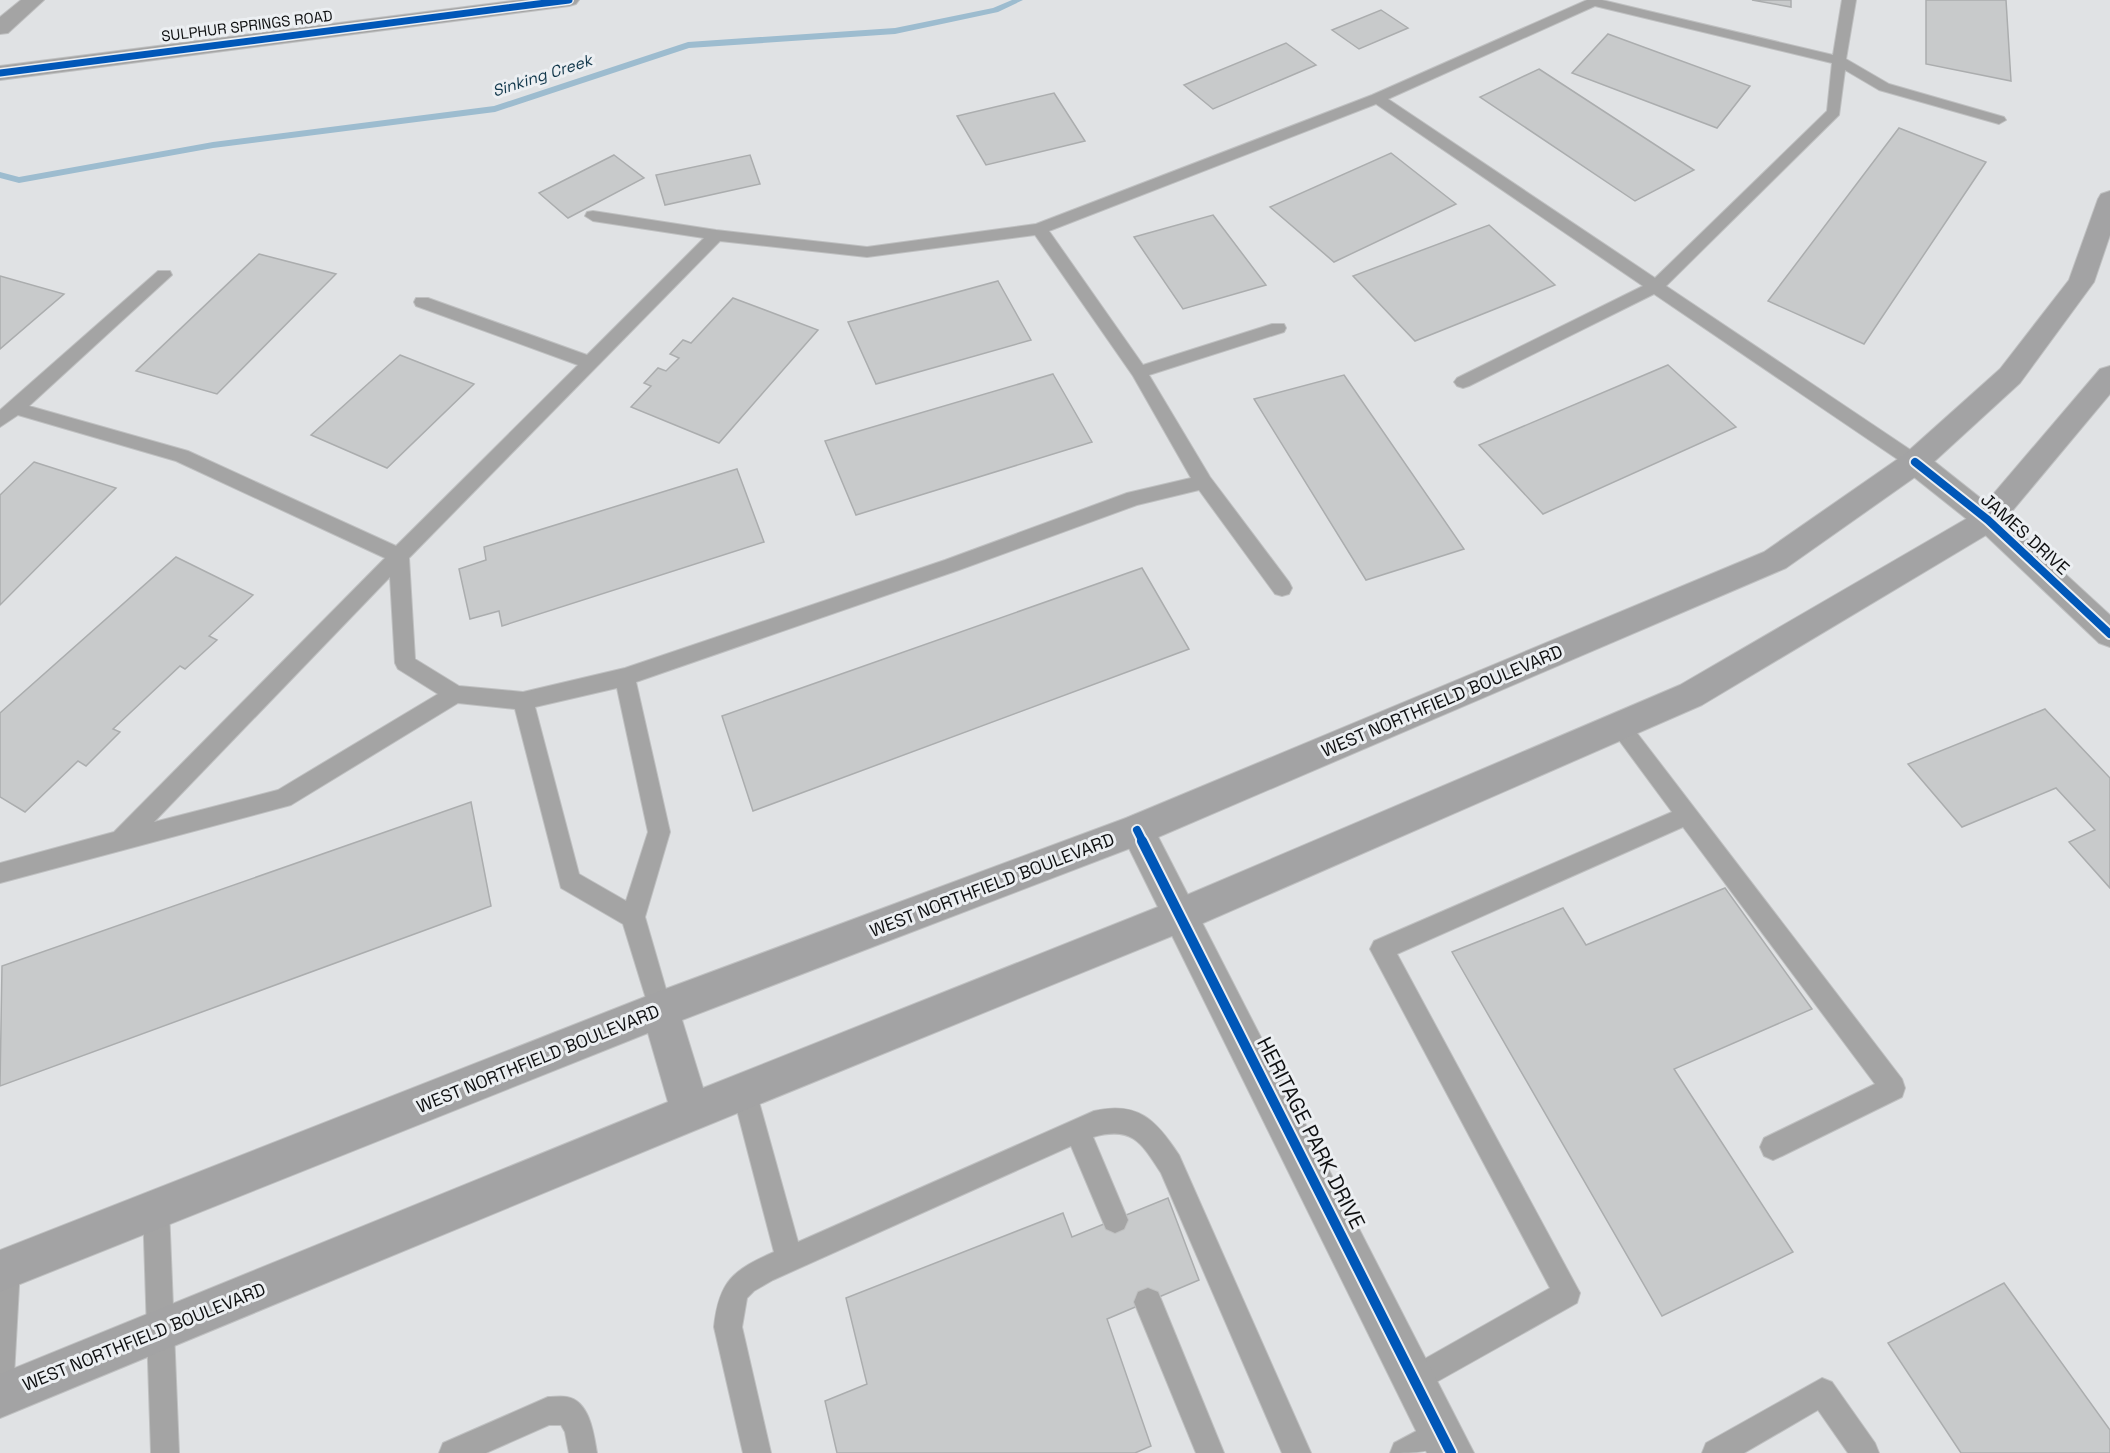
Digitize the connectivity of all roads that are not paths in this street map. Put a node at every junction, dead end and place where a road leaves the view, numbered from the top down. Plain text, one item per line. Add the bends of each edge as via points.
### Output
1 (34, 0) edge
2 (569, 0) edge
3 (1849, 0) edge
4 (0, 28) edge
5 (1839, 61) junction
6 (0, 73) edge
7 (1377, 98) junction
8 (1999, 120) dead end
9 (2110, 199) edge
10 (593, 216) dead end
11 (1039, 229) junction
12 (716, 235) junction
13 (164, 275) dead end
14 (1656, 286) junction
15 (422, 302) dead end
16 (1278, 328) dead end
17 (591, 363) junction
18 (1139, 372) junction
19 (2110, 376) edge
20 (1463, 382) dead end
21 (15, 408) junction
22 (0, 420) edge
23 (1915, 462) junction
24 (1203, 482) junction
25 (1988, 520) junction
26 (399, 556) junction
27 (1282, 588) dead end
28 (2110, 634) edge
29 (625, 677) junction
30 (455, 694) junction
31 (523, 701) junction
32 (1620, 726) junction
33 (1688, 815) junction
34 (1137, 830) junction
35 (120, 842) junction
36 (0, 873) edge
37 (1181, 915) junction
38 (633, 917) junction
39 (660, 1010) junction
40 (744, 1091) junction
41 (691, 1112) junction
42 (1077, 1130) junction
43 (1773, 1147) dead end
44 (156, 1209) junction
45 (1114, 1220) dead end
46 (789, 1259) junction
47 (3, 1270) edge
48 (1148, 1302) dead end
49 (161, 1330) junction
50 (0, 1376) edge
51 (1415, 1380) junction
52 (0, 1396) edge
53 (1446, 1443) edge
54 (165, 1453) edge
55 (453, 1453) edge
56 (583, 1453) edge
57 (757, 1453) edge
58 (1210, 1453) edge
59 (1297, 1453) edge
60 (1404, 1453) edge
61 (1716, 1453) edge
62 (1865, 1453) edge

1 - 4 street
2 - 6 street, SULPHUR SPRINGS ROAD
3 - 5 lane
5 - 7 lane via 1594,2
5 - 8 lane via 1884,87
5 - 14 lane via 1834,112
7 - 11 lane
7 - 14 lane
9 - 23 main road, WEST NORTHFIELD BOULEVARD via 2081,282 2010,376
10 - 12 lane
11 - 12 lane via 867,252
11 - 18 lane
12 - 17 lane
13 - 21 lane
14 - 20 lane
14 - 23 lane
15 - 17 lane
16 - 18 lane
17 - 26 lane
18 - 24 lane
19 - 25 main road, WEST NORTHFIELD BOULEVARD
21 - 22 lane
21 - 26 lane via 182,456
23 - 25 street, JAMES DRIVE
23 - 34 main road, WEST NORTHFIELD BOULEVARD via 1775,560
24 - 27 lane
24 - 29 lane via 1134,498
25 - 28 street, JAMES DRIVE
25 - 32 main road, WEST NORTHFIELD BOULEVARD via 1691,695
26 - 30 lane via 405,663
26 - 35 lane
29 - 31 lane
29 - 38 lane via 659,832
30 - 31 lane
30 - 35 lane via 283,798
31 - 38 lane via 569,881
32 - 33 lane
32 - 37 main road, WEST NORTHFIELD BOULEVARD
33 - 43 lane via 1893,1088
33 - 51 lane via 1382,949 1567,1293
34 - 37 street, HERITAGE PARK DRIVE
34 - 39 main road, WEST NORTHFIELD BOULEVARD
35 - 36 lane
37 - 40 main road, WEST NORTHFIELD BOULEVARD
37 - 51 street, HERITAGE PARK DRIVE
38 - 39 lane
39 - 41 main road
39 - 44 main road, WEST NORTHFIELD BOULEVARD
40 - 41 main road, WEST NORTHFIELD BOULEVARD
40 - 46 lane
41 - 49 main road, WEST NORTHFIELD BOULEVARD
42 - 45 lane
42 - 46 lane
42 - 59 lane via 1101,1121 1124,1119 1157,1142 1186,1196
44 - 47 main road, WEST NORTHFIELD BOULEVARD
44 - 49 lane
46 - 57 lane via 744,1279 729,1306 728,1327
47 - 50 lane
48 - 58 lane
49 - 52 main road, WEST NORTHFIELD BOULEVARD
49 - 54 lane
51 - 53 street, HERITAGE PARK DRIVE
53 - 60 lane
55 - 56 lane via 548,1411 568,1412 578,1427
61 - 62 lane via 1822,1392

